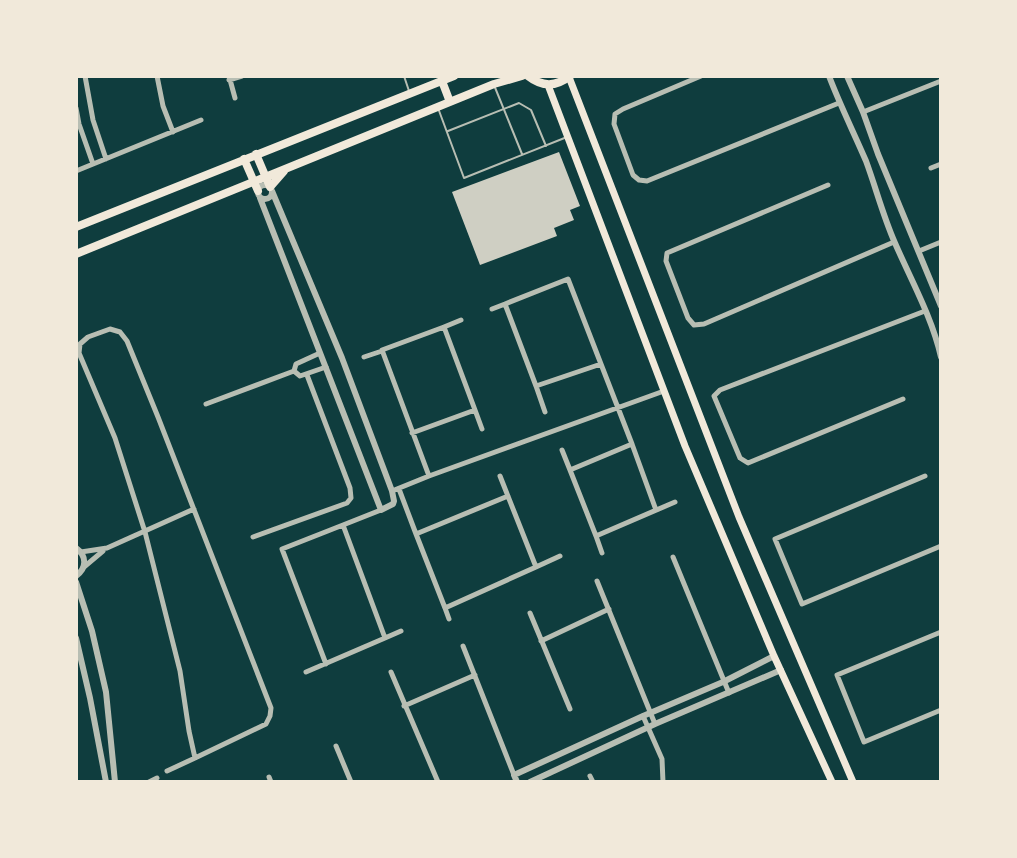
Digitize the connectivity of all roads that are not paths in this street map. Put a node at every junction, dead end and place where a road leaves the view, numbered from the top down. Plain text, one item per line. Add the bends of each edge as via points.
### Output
1 (85, 76) edge
2 (157, 76) edge
3 (242, 76) edge
4 (404, 76) edge
5 (454, 76) edge
6 (525, 76) edge
7 (570, 76) edge
8 (701, 76) edge
9 (829, 76) edge
10 (847, 76) edge
11 (229, 78) edge
12 (442, 78) edge
13 (941, 81) edge
14 (494, 84) junction
15 (548, 85) junction
16 (410, 92) junction
17 (235, 98) dead end
18 (450, 102) junction
19 (839, 103) junction
20 (438, 107) junction
21 (76, 108) edge
22 (504, 110) junction
23 (863, 112) junction
24 (201, 120) dead end
25 (173, 132) junction
26 (447, 132) junction
27 (568, 137) junction
28 (546, 146) junction
29 (256, 154) junction
30 (878, 154) junction
31 (522, 155) junction
32 (106, 159) junction
33 (244, 159) junction
34 (865, 160) junction
35 (93, 164) junction
36 (941, 164) edge
37 (288, 167) junction
38 (931, 168) dead end
39 (76, 171) edge
40 (265, 176) junction
41 (254, 181) junction
42 (828, 185) dead end
43 (237, 188) junction
44 (271, 189) junction
45 (259, 194) junction
46 (76, 227) edge
47 (894, 242) junction
48 (941, 242) edge
49 (919, 251) junction
50 (76, 254) edge
51 (930, 281) junction
52 (916, 286) junction
53 (505, 304) junction
54 (941, 306) edge
55 (492, 309) dead end
56 (925, 311) junction
57 (461, 320) dead end
58 (444, 327) junction
59 (334, 340) junction
60 (319, 350) junction
61 (382, 350) junction
62 (364, 357) dead end
63 (941, 357) edge
64 (601, 364) junction
65 (326, 367) junction
66 (294, 371) junction
67 (307, 375) junction
68 (536, 386) junction
69 (664, 391) junction
70 (903, 399) dead end
71 (206, 404) dead end
72 (619, 407) junction
73 (475, 410) junction
74 (545, 412) dead end
75 (482, 429) dead end
76 (412, 433) junction
77 (632, 444) junction
78 (562, 450) dead end
79 (570, 470) junction
80 (429, 476) junction
81 (500, 476) dead end
82 (925, 476) dead end
83 (395, 490) junction
84 (508, 496) junction
85 (675, 502) dead end
86 (194, 509) junction
87 (381, 510) junction
88 (656, 510) junction
89 (343, 525) junction
90 (145, 532) junction
91 (416, 534) junction
92 (596, 536) junction
93 (253, 537) dead end
94 (941, 546) edge
95 (107, 548) junction
96 (78, 550) edge
97 (602, 553) dead end
98 (560, 556) dead end
99 (673, 557) dead end
100 (84, 567) junction
101 (536, 567) junction
102 (76, 579) edge
103 (597, 581) dead end
104 (445, 608) junction
105 (609, 609) junction
106 (530, 613) dead end
107 (449, 619) dead end
108 (401, 631) dead end
109 (941, 632) edge
110 (76, 638) edge
111 (385, 638) junction
112 (541, 641) junction
113 (463, 646) dead end
114 (774, 656) junction
115 (326, 664) junction
116 (781, 670) junction
117 (306, 672) dead end
118 (391, 672) dead end
119 (475, 675) junction
120 (723, 682) junction
121 (729, 693) junction
122 (404, 706) junction
123 (570, 709) dead end
124 (941, 710) edge
125 (647, 714) junction
126 (652, 726) junction
127 (336, 746) dead end
128 (195, 758) junction
129 (167, 771) dead end
130 (157, 778) dead end
131 (515, 778) edge
132 (106, 782) edge
133 (115, 782) edge
134 (149, 782) edge
135 (351, 782) edge
136 (438, 782) edge
137 (530, 782) edge
138 (663, 782) edge
139 (832, 782) edge
140 (853, 782) edge

1 - 32 street
2 - 25 street
3 - 11 street
4 - 16 lane
5 - 12 main road
6 - 14 main road
6 - 15 main road
7 - 15 main road
7 - 140 main road via 739,517
8 - 19 street via 615,114 618,136 639,180
9 - 19 street
10 - 23 street
11 - 17 street
12 - 16 main road
12 - 18 main road
13 - 23 street
14 - 18 main road
14 - 22 lane
15 - 27 main road
16 - 29 main road
18 - 20 main road
19 - 34 street
20 - 26 lane
20 - 37 main road
21 - 35 street
22 - 26 lane
22 - 28 lane via 519,103 531,110
22 - 31 lane
23 - 30 street
24 - 25 street
25 - 32 street
26 - 31 lane via 464,178
27 - 28 lane
27 - 69 main road
28 - 31 lane
29 - 33 main road
29 - 40 main road
30 - 34 street
30 - 49 street
32 - 35 street
33 - 41 main road
33 - 46 main road
34 - 47 street
35 - 39 street
36 - 38 street
37 - 40 main road
37 - 44 main road
40 - 41 main road
40 - 44 main road
41 - 43 main road
41 - 45 main road
42 - 47 street via 667,253 694,325
43 - 45 main road
43 - 50 main road
44 - 45 street via 263,185
44 - 45 street via 269,199
44 - 59 street
45 - 60 street
47 - 52 street
48 - 49 street
49 - 51 street
51 - 52 street
51 - 54 street
52 - 56 street
53 - 55 street
53 - 64 street via 568,279
53 - 68 street
56 - 63 street
56 - 70 street via 714,396 740,458 748,463
57 - 58 street
58 - 61 street
58 - 73 street
59 - 60 street
59 - 83 street
60 - 65 street
60 - 66 street via 296,364
61 - 62 street
61 - 76 street
64 - 68 street
64 - 72 street
65 - 67 street
65 - 87 street
66 - 67 street
66 - 71 street
67 - 93 street via 351,498
68 - 74 street
69 - 72 street
69 - 114 main road
72 - 77 street
72 - 80 street
73 - 75 street
73 - 76 street
76 - 80 street
77 - 79 street
77 - 88 street
78 - 79 street
79 - 92 street
80 - 83 street
81 - 84 street
82 - 94 street via 775,539 802,604
83 - 87 street via 393,504
83 - 91 street
84 - 91 street
84 - 101 street
85 - 88 street
86 - 90 street
86 - 90 street via 127,341 110,329 88,337 79,353 115,438
86 - 128 street via 271,708 266,724
87 - 89 street
88 - 92 street
89 - 111 street
89 - 115 street via 282,549
90 - 95 street
90 - 128 street via 180,671
91 - 104 street
92 - 97 street
95 - 96 street
95 - 100 street
96 - 100 street
98 - 101 street
99 - 120 street
100 - 102 street
101 - 104 street
102 - 133 street via 106,692
103 - 105 street
104 - 107 street
105 - 112 street
105 - 125 street
106 - 112 street
108 - 111 street
109 - 124 street via 837,675 864,742
110 - 132 street
111 - 115 street
112 - 123 street
113 - 119 street
114 - 116 main road
114 - 120 street
115 - 117 street
116 - 121 street
116 - 139 main road
118 - 122 street
119 - 122 street
119 - 131 street
120 - 121 street
120 - 125 street
121 - 126 street
122 - 136 street
125 - 126 street
125 - 131 street
126 - 137 street
126 - 138 street
127 - 135 street
128 - 129 street
130 - 134 street

